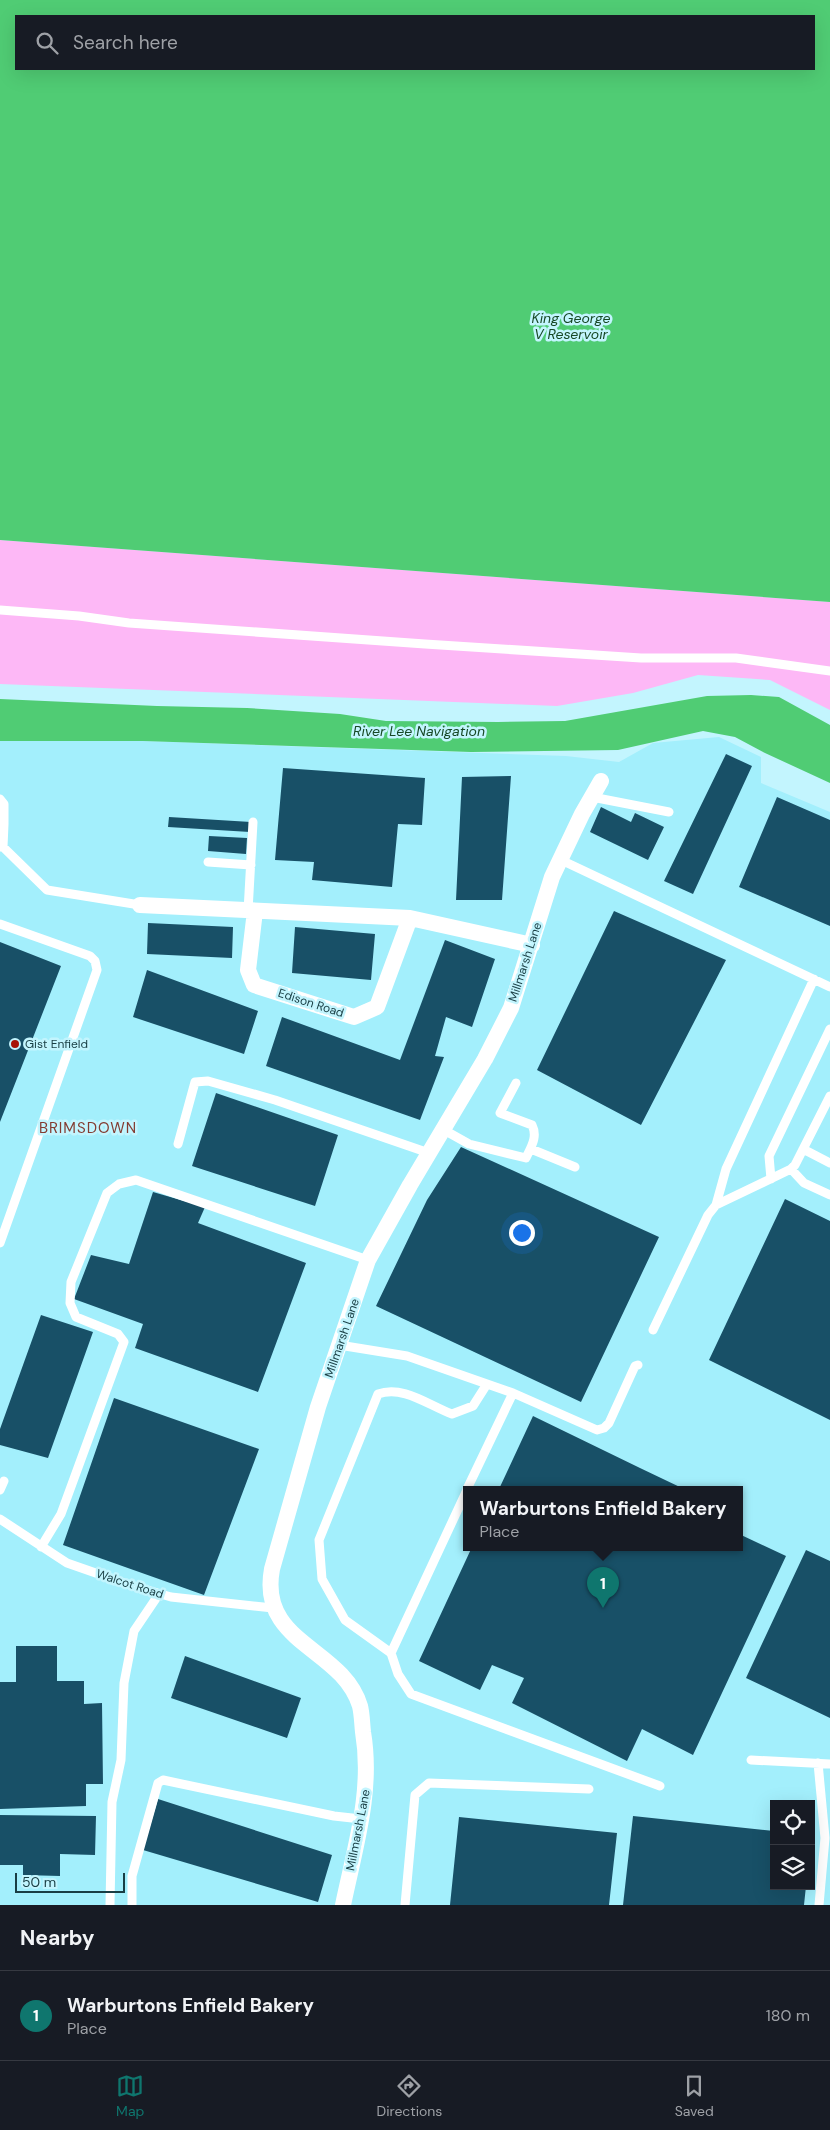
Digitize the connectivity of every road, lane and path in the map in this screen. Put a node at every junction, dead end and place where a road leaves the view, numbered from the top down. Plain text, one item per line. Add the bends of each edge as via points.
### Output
1 (0, 610) edge
2 (830, 670) edge
3 (600, 782) dead end
4 (592, 797) junction
5 (0, 799) edge
6 (669, 812) dead end
7 (253, 822) dead end
8 (2, 824) edge
9 (2, 847) edge
10 (561, 860) junction
11 (208, 862) dead end
12 (251, 865) junction
13 (140, 905) joint
14 (251, 911) junction
15 (410, 918) junction
16 (0, 924) edge
17 (532, 945) junction
18 (814, 979) junction
19 (830, 987) edge
20 (830, 1029) edge
21 (516, 1083) dead end
22 (830, 1096) edge
23 (444, 1130) junction
24 (178, 1144) dead end
25 (530, 1149) junction
26 (803, 1149) junction
27 (429, 1153) junction
28 (830, 1163) edge
29 (575, 1167) dead end
30 (791, 1169) junction
31 (771, 1179) junction
32 (830, 1195) edge
33 (716, 1205) junction
34 (0, 1242) edge
35 (368, 1260) junction
36 (653, 1330) dead end
37 (339, 1345) junction
38 (638, 1365) dead end
39 (486, 1384) junction
40 (513, 1393) junction
41 (469, 1486) edge
42 (463, 1499) edge
43 (0, 1519) edge
44 (41, 1547) junction
45 (159, 1594) junction
46 (273, 1608) junction
47 (391, 1653) junction
48 (752, 1760) dead end
49 (818, 1764) junction
50 (830, 1764) edge
51 (660, 1786) dead end
52 (589, 1789) dead end
53 (361, 1819) junction
54 (110, 1905) edge
55 (132, 1905) edge
56 (343, 1905) edge
57 (405, 1905) edge
58 (819, 1905) edge

1 - 2 lane via 129,623 641,658 736,658
3 - 4 street, Millmarsh Lane
4 - 6 lane
4 - 10 street, Millmarsh Lane
5 - 8 lane via 4,804
7 - 12 lane
8 - 9 lane
9 - 13 lane via 47,890
10 - 17 street, Millmarsh Lane via 544,902
10 - 18 lane
11 - 12 lane
12 - 14 lane
13 - 14 street
14 - 15 street
14 - 15 street, Edison Road via 248,970 254,985 354,1017 377,1007
15 - 17 street
16 - 34 lane via 90,956 97,970
17 - 23 street, Millmarsh Lane via 511,1008
18 - 19 lane
18 - 33 lane via 726,1169
20 - 31 lane via 769,1156
21 - 25 lane via 500,1113 532,1125 535,1130
22 - 26 lane
23 - 25 lane via 469,1144 526,1158
23 - 27 street, Millmarsh Lane
24 - 27 lane via 196,1082 208,1081 275,1100
25 - 29 lane
26 - 28 lane
26 - 30 lane
27 - 35 street, Millmarsh Lane
30 - 31 lane
30 - 32 lane via 804,1183
31 - 33 lane
33 - 36 lane via 708,1215
35 - 37 street, Millmarsh Lane
35 - 44 lane via 136,1180 119,1184 106,1194 72,1282 70,1302 76,1317 118,1334 124,1342 61,1514
37 - 39 lane via 407,1356
37 - 46 street, Millmarsh Lane via 278,1540 270,1582
38 - 40 lane via 609,1423 597,1430
39 - 40 lane
39 - 47 lane via 473,1406 452,1414 403,1392 389,1390 378,1394 319,1540 322,1579 345,1620
40 - 41 lane
42 - 47 lane
43 - 44 lane, Walcot Road
44 - 45 lane, Walcot Road via 67,1563
45 - 46 lane, Walcot Road
45 - 54 lane via 134,1631 124,1684 121,1760 112,1802
46 - 53 street, Millmarsh Lane via 291,1634 344,1678 360,1706 368,1767
47 - 51 lane via 398,1674 411,1694
48 - 49 lane
49 - 50 lane
49 - 58 lane via 825,1838
52 - 57 lane via 429,1783 415,1795
53 - 55 lane via 164,1780 158,1783 132,1876
53 - 56 street, Millmarsh Lane

